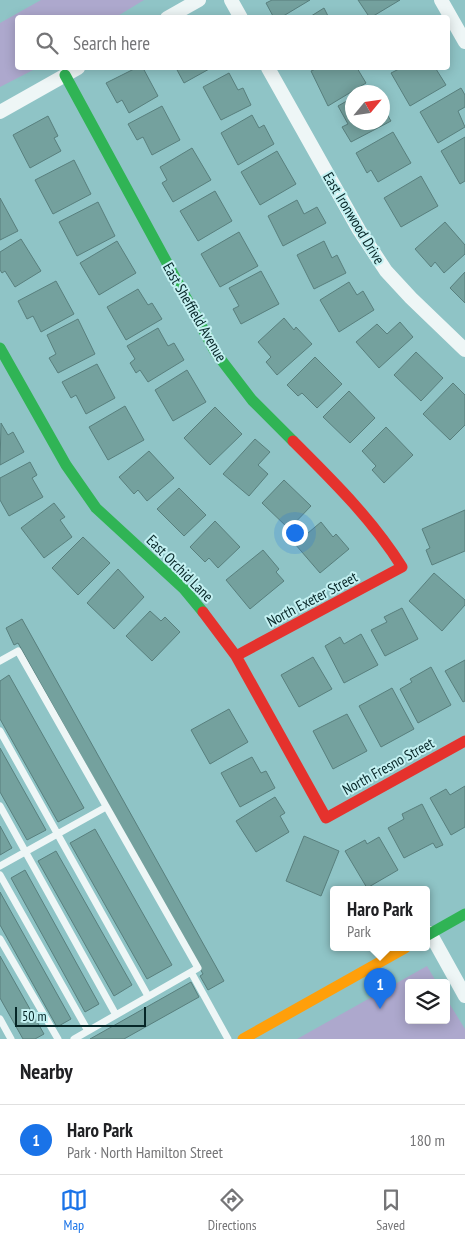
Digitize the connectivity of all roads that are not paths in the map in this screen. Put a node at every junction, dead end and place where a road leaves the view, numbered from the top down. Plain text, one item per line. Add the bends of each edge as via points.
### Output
1 (198, 0) edge
2 (231, 0) edge
3 (441, 0) edge
4 (172, 15) edge
5 (239, 15) edge
6 (450, 15) edge
7 (450, 16) edge
8 (465, 42) edge
9 (74, 70) edge
10 (269, 70) edge
11 (65, 75) junction
12 (0, 112) edge
13 (0, 348) edge
14 (465, 350) edge
15 (402, 567) joint
16 (236, 656) junction
17 (0, 661) edge
18 (0, 731) edge
19 (465, 741) edge
20 (0, 806) edge
21 (106, 807) junction
22 (326, 818) joint
23 (58, 834) junction
24 (26, 852) junction
25 (0, 866) edge
26 (0, 875) edge
27 (465, 914) edge
28 (430, 934) edge
29 (0, 938) edge
30 (430, 938) edge
31 (400, 951) edge
32 (191, 972) junction
33 (148, 996) junction
34 (465, 996) edge
35 (116, 1015) junction
36 (0, 1019) edge
37 (88, 1031) junction
38 (11, 1039) edge
39 (58, 1039) edge
40 (74, 1039) edge
41 (228, 1039) edge
42 (243, 1039) edge

1 - 4 street
2 - 5 street
3 - 6 street
7 - 8 street
9 - 11 street
10 - 14 street, East Ironwood Drive via 359,230 386,271
11 - 12 street
11 - 15 street, East Sheffield Avenue via 216,353 252,400 342,490 383,537
13 - 16 street, East Orchid Lane via 66,465 96,508 184,589
15 - 16 street, North Exeter Street
16 - 22 street, East Orchid Lane
17 - 21 lane via 18,651
18 - 23 lane
19 - 22 street, North Fresno Street
20 - 24 lane
21 - 23 lane
21 - 32 lane via 198,968
23 - 24 lane
23 - 33 lane
24 - 25 lane
24 - 35 lane
26 - 37 lane
27 - 28 street
29 - 39 lane
30 - 34 street
31 - 42 street
32 - 33 lane
32 - 41 lane
33 - 35 lane
35 - 37 lane
36 - 38 lane
37 - 40 lane

